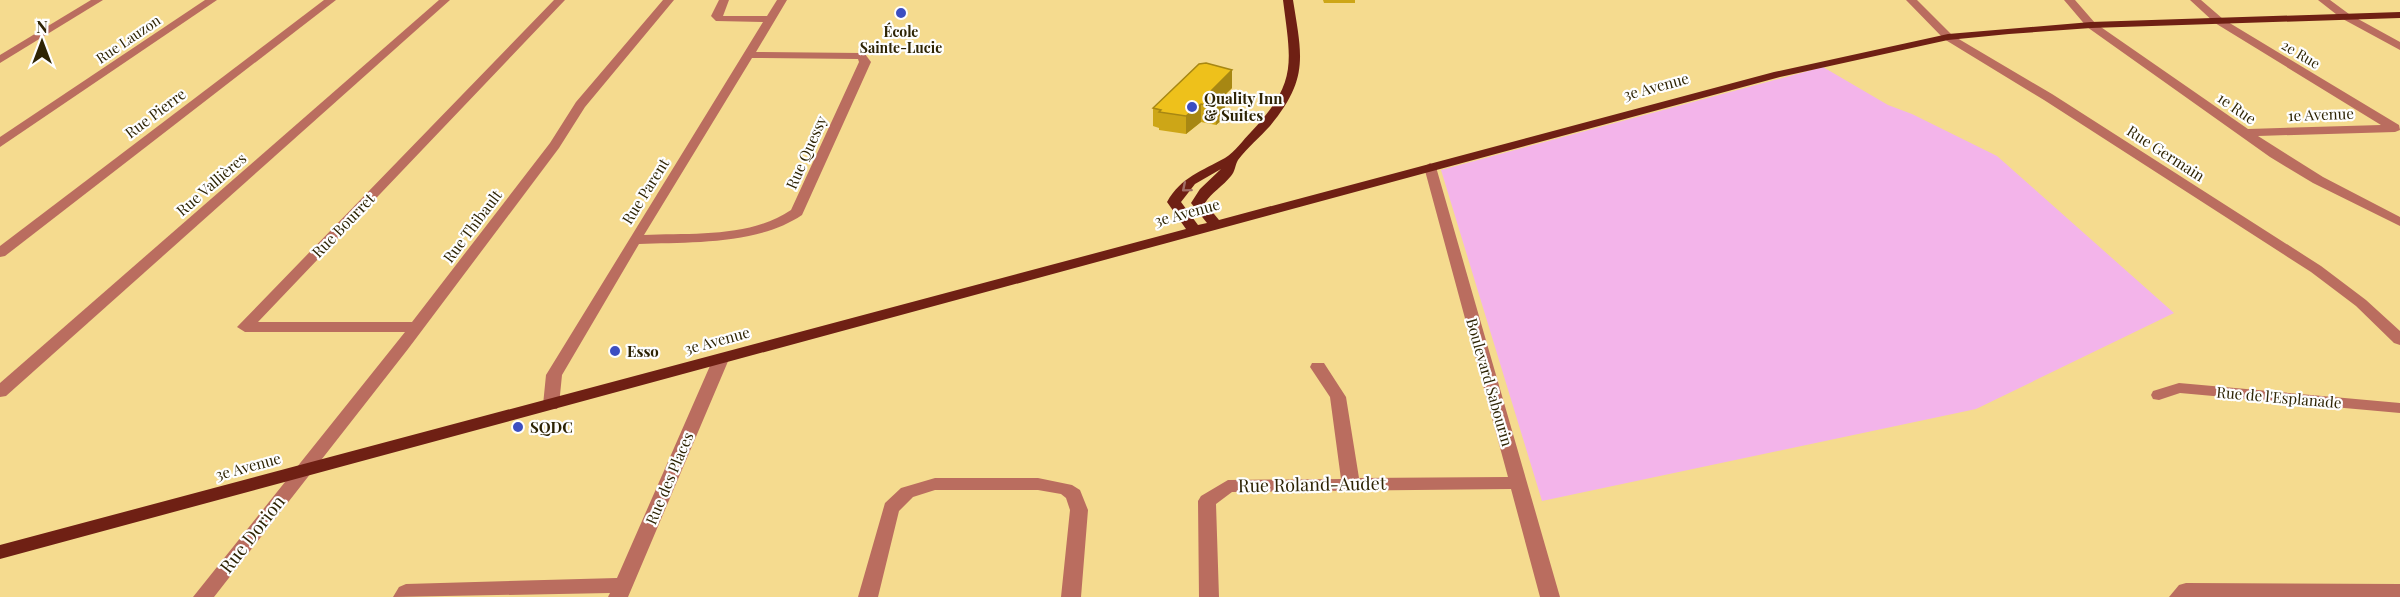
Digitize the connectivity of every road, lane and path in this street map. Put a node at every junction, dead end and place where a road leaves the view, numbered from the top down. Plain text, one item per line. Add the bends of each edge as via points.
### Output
1 (98, 0) edge
2 (213, 0) edge
3 (330, 0) edge
4 (445, 0) edge
5 (560, 0) edge
6 (669, 0) edge
7 (724, 0) edge
8 (782, 0) edge
9 (1288, 0) edge
10 (1911, 0) edge
11 (2069, 0) edge
12 (2195, 0) edge
13 (2323, 0) edge
14 (2400, 15) edge
15 (2345, 16) junction
16 (770, 19) junction
17 (2219, 21) junction
18 (2091, 25) junction
19 (1948, 37) junction
20 (2400, 47) edge
21 (748, 55) junction
22 (0, 60) edge
23 (2398, 128) edge
24 (2244, 133) junction
25 (0, 143) edge
26 (1231, 160) junction
27 (1430, 167) junction
28 (2400, 222) edge
29 (1215, 225) junction
30 (1195, 230) junction
31 (634, 240) junction
32 (0, 253) edge
33 (415, 327) junction
34 (2400, 340) edge
35 (721, 359) junction
36 (1318, 367) dead end
37 (0, 392) edge
38 (2159, 395) dead end
39 (551, 405) junction
40 (2400, 408) edge
41 (301, 472) junction
42 (1518, 483) junction
43 (1351, 484) junction
44 (0, 552) edge
45 (620, 591) edge
46 (2400, 591) edge
47 (203, 597) edge
48 (403, 597) edge
49 (868, 597) edge
50 (1071, 597) edge
51 (1209, 597) edge
52 (1550, 597) edge
53 (2179, 597) edge

1 - 22 street
2 - 25 street, Rue Lauzon
3 - 32 street, Rue Pierre
4 - 37 street, Rue Vallières
5 - 33 street, Rue Bourret via 245,327
6 - 33 street, Rue Thibault via 580,105 555,145
7 - 16 street via 717,11 720,19
8 - 16 street, Rue Parent
9 - 26 main road via 1296,56 1294,77 1266,123
10 - 19 street, Rue Germain
11 - 18 street, 1e Rue
12 - 17 street, 2e Rue
13 - 15 street
14 - 15 main road, 3e Avenue
15 - 17 main road, 3e Avenue
15 - 20 street
16 - 21 street, Rue Parent
17 - 18 main road, 3e Avenue
17 - 23 street, 2e Rue
18 - 19 main road, 3e Avenue
18 - 24 street, 1e Rue
19 - 27 main road, 3e Avenue via 1778,74
19 - 34 street, Rue Germain via 2316,269 2361,303
21 - 31 street, Rue Parent
21 - 31 street, Rue Quessy via 861,56 866,62 797,212 784,221 728,236
23 - 24 street, 1e Avenue
24 - 28 street, 1e Rue via 2318,180
26 - 29 main road via 1226,174 1204,192 1198,203
26 -> 30 main road via 1210,168 1178,194 1174,202
27 - 29 main road, 3e Avenue
27 - 42 street, Boulevard Sabourin
29 - 30 main road, 3e Avenue
30 - 35 main road, 3e Avenue
31 - 39 street, Rue Parent via 554,375
33 - 41 street, Rue Thibault
35 - 39 main road, 3e Avenue
35 - 45 street, Rue des Places
36 - 43 street via 1340,403
38 - 40 street, Rue de l'Esplanade via 2180,388
39 - 41 main road, 3e Avenue
41 - 44 main road, 3e Avenue
41 - 47 street, Rue Dorion
42 - 43 street, Rue Roland-Audet
42 - 52 street, Boulevard Sabourin
43 - 51 street, Rue Roland-Audet via 1246,484 1216,492 1207,501
45 - 48 street via 406,592
46 - 53 street via 2186,590
49 - 50 street via 891,508 907,492 935,484 1038,484 1066,489 1078,503

